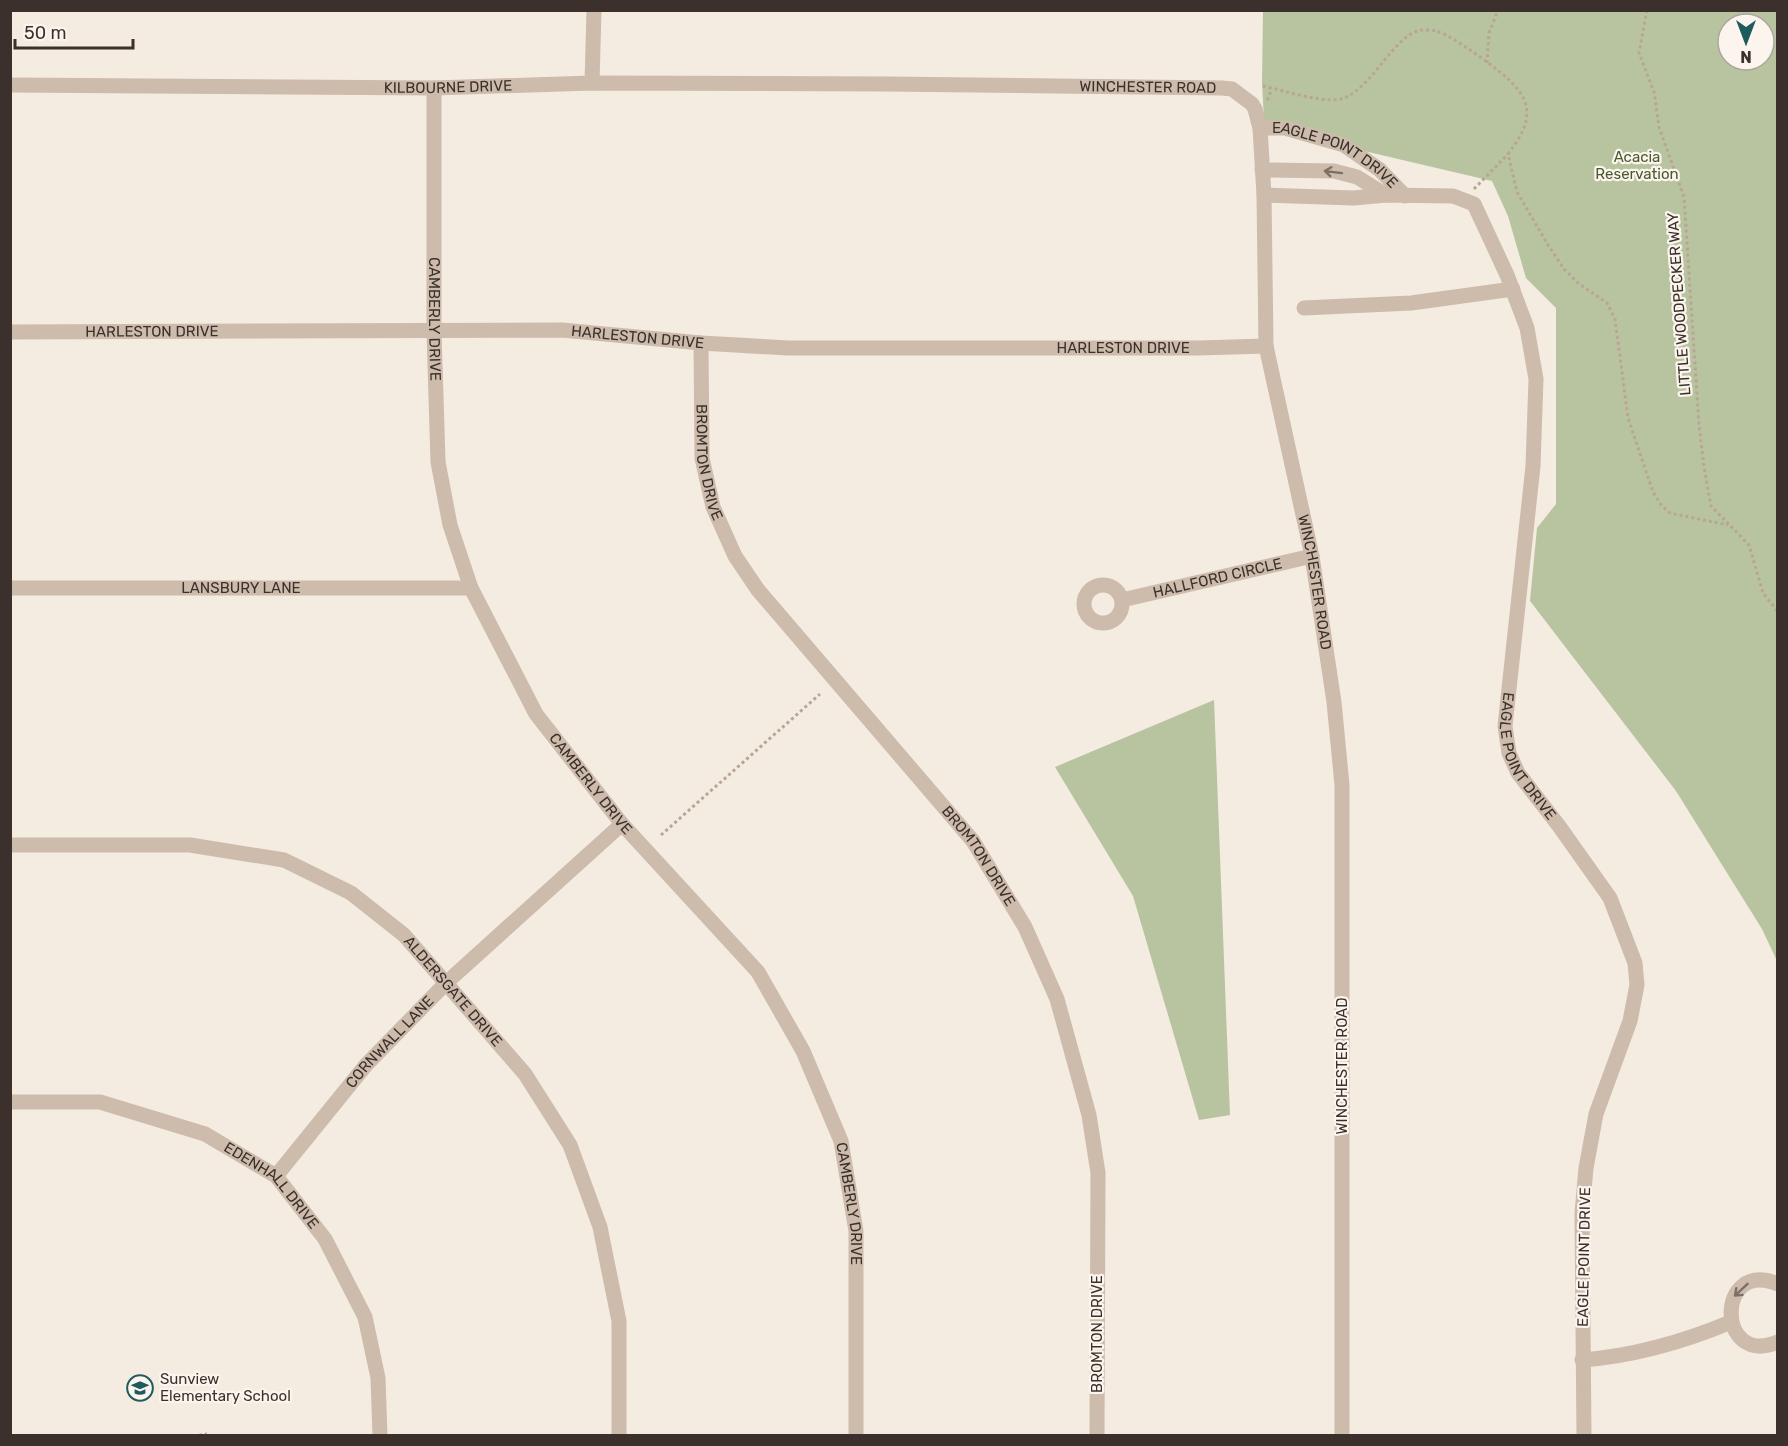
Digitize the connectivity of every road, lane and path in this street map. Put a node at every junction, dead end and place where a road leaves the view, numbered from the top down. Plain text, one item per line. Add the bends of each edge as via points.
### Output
1 (594, 10) edge
2 (1498, 10) edge
3 (1647, 10) edge
4 (1487, 63) junction
5 (592, 83) junction
6 (887, 84) joint
7 (10, 85) edge
8 (1263, 86) dead end
9 (1270, 87) junction
10 (434, 88) junction
11 (1264, 104) dead end
12 (1260, 128) junction
13 (1508, 154) junction
14 (1262, 170) junction
15 (1264, 195) junction
16 (1386, 195) junction
17 (1405, 196) junction
18 (1466, 201) junction
19 (1513, 289) junction
20 (1304, 308) dead end
21 (10, 332) edge
22 (434, 332) junction
23 (700, 344) junction
24 (1266, 346) junction
25 (1728, 525) junction
26 (1312, 556) junction
27 (10, 588) edge
28 (471, 588) junction
29 (1122, 600) dead end
30 (1778, 612) edge
31 (820, 694) dead end
32 (622, 824) junction
33 (661, 835) dead end
34 (10, 845) edge
35 (446, 983) junction
36 (10, 1102) edge
37 (276, 1176) junction
38 (1778, 1284) edge
39 (1731, 1322) junction
40 (1778, 1342) edge
41 (1582, 1360) junction
42 (207, 1434) edge
43 (193, 1436) edge
44 (380, 1436) edge
45 (619, 1436) edge
46 (856, 1436) edge
47 (1097, 1436) edge
48 (1342, 1436) edge
49 (1584, 1436) edge

1 - 5 street
2 - 4 path via 1489,33
3 - 25 path, LITTLE WOODPECKER WAY via 1639,53 1684,197 1704,467 1712,506
4 - 9 path via 1436,31 1419,30 1405,37 1362,87 1343,99 1313,98
4 - 13 path via 1514,84 1526,104 1522,134
5 - 6 street, KILBOURNE DRIVE
5 - 10 street, KILBOURNE DRIVE
6 - 12 street, WINCHESTER ROAD via 1232,89 1252,104
7 - 10 street, KILBOURNE DRIVE
8 - 9 path
9 - 11 path via 1269,99
10 - 22 street, CAMBERLY DRIVE
12 - 14 street, WINCHESTER ROAD
12 - 17 street, EAGLE POINT DRIVE via 1285,128 1344,145 1380,170
13 - 18 path
13 - 25 path via 1517,192 1553,253 1578,283 1607,303 1615,319 1628,417 1653,492 1670,513
14 - 15 street, WINCHESTER ROAD
16 -> 14 street, EAGLE POINT DRIVE via 1358,177 1334,171
15 - 16 street, EAGLE POINT DRIVE
15 - 24 street, WINCHESTER ROAD
16 - 17 street, EAGLE POINT DRIVE
17 - 18 street, EAGLE POINT DRIVE via 1454,196
18 - 19 street, EAGLE POINT DRIVE via 1474,204
19 - 20 street via 1410,303
19 - 41 street, EAGLE POINT DRIVE via 1527,328 1536,379 1533,466 1505,726 1509,753 1518,773 1610,898 1635,963 1637,985 1630,1021 1596,1114 1586,1168 1582,1214
21 - 22 street, HARLESTON DRIVE
22 - 23 street, HARLESTON DRIVE via 562,330
22 - 28 street, CAMBERLY DRIVE via 438,462 450,525
23 - 24 street, HARLESTON DRIVE via 788,348
23 - 47 street, BROMTON DRIVE via 702,458 713,507 735,556 758,590 973,841 1025,927 1057,999 1089,1115 1098,1173
24 - 26 street, WINCHESTER ROAD
25 - 30 path, LITTLE WOODPECKER WAY via 1749,545 1763,593
26 - 29 street, HALLFORD CIRCLE
26 - 48 street, WINCHESTER ROAD via 1342,785
27 - 28 street, LANSBURY LANE
28 - 32 street, CAMBERLY DRIVE via 536,714
31 - 33 path
32 - 35 street, CORNWALL LANE
32 - 46 street, CAMBERLY DRIVE via 758,972 804,1051 841,1141 856,1231
34 - 35 street, ALDERSGATE DRIVE via 190,845 284,860 351,893 404,935
35 - 37 street, CORNWALL LANE via 366,1065
35 - 45 street, ALDERSGATE DRIVE via 525,1074 570,1145 600,1227 619,1321
36 - 37 street, EDENHALL DRIVE via 100,1102 205,1134
37 - 44 street, EDENHALL DRIVE via 325,1239 365,1317 378,1378
38 -> 39 street via 1757,1280 1741,1288 1731,1304
39 - 40 street via 1749,1343 1763,1346
39 - 41 street via 1645,1352
41 - 49 street, EAGLE POINT DRIVE
42 - 43 path

